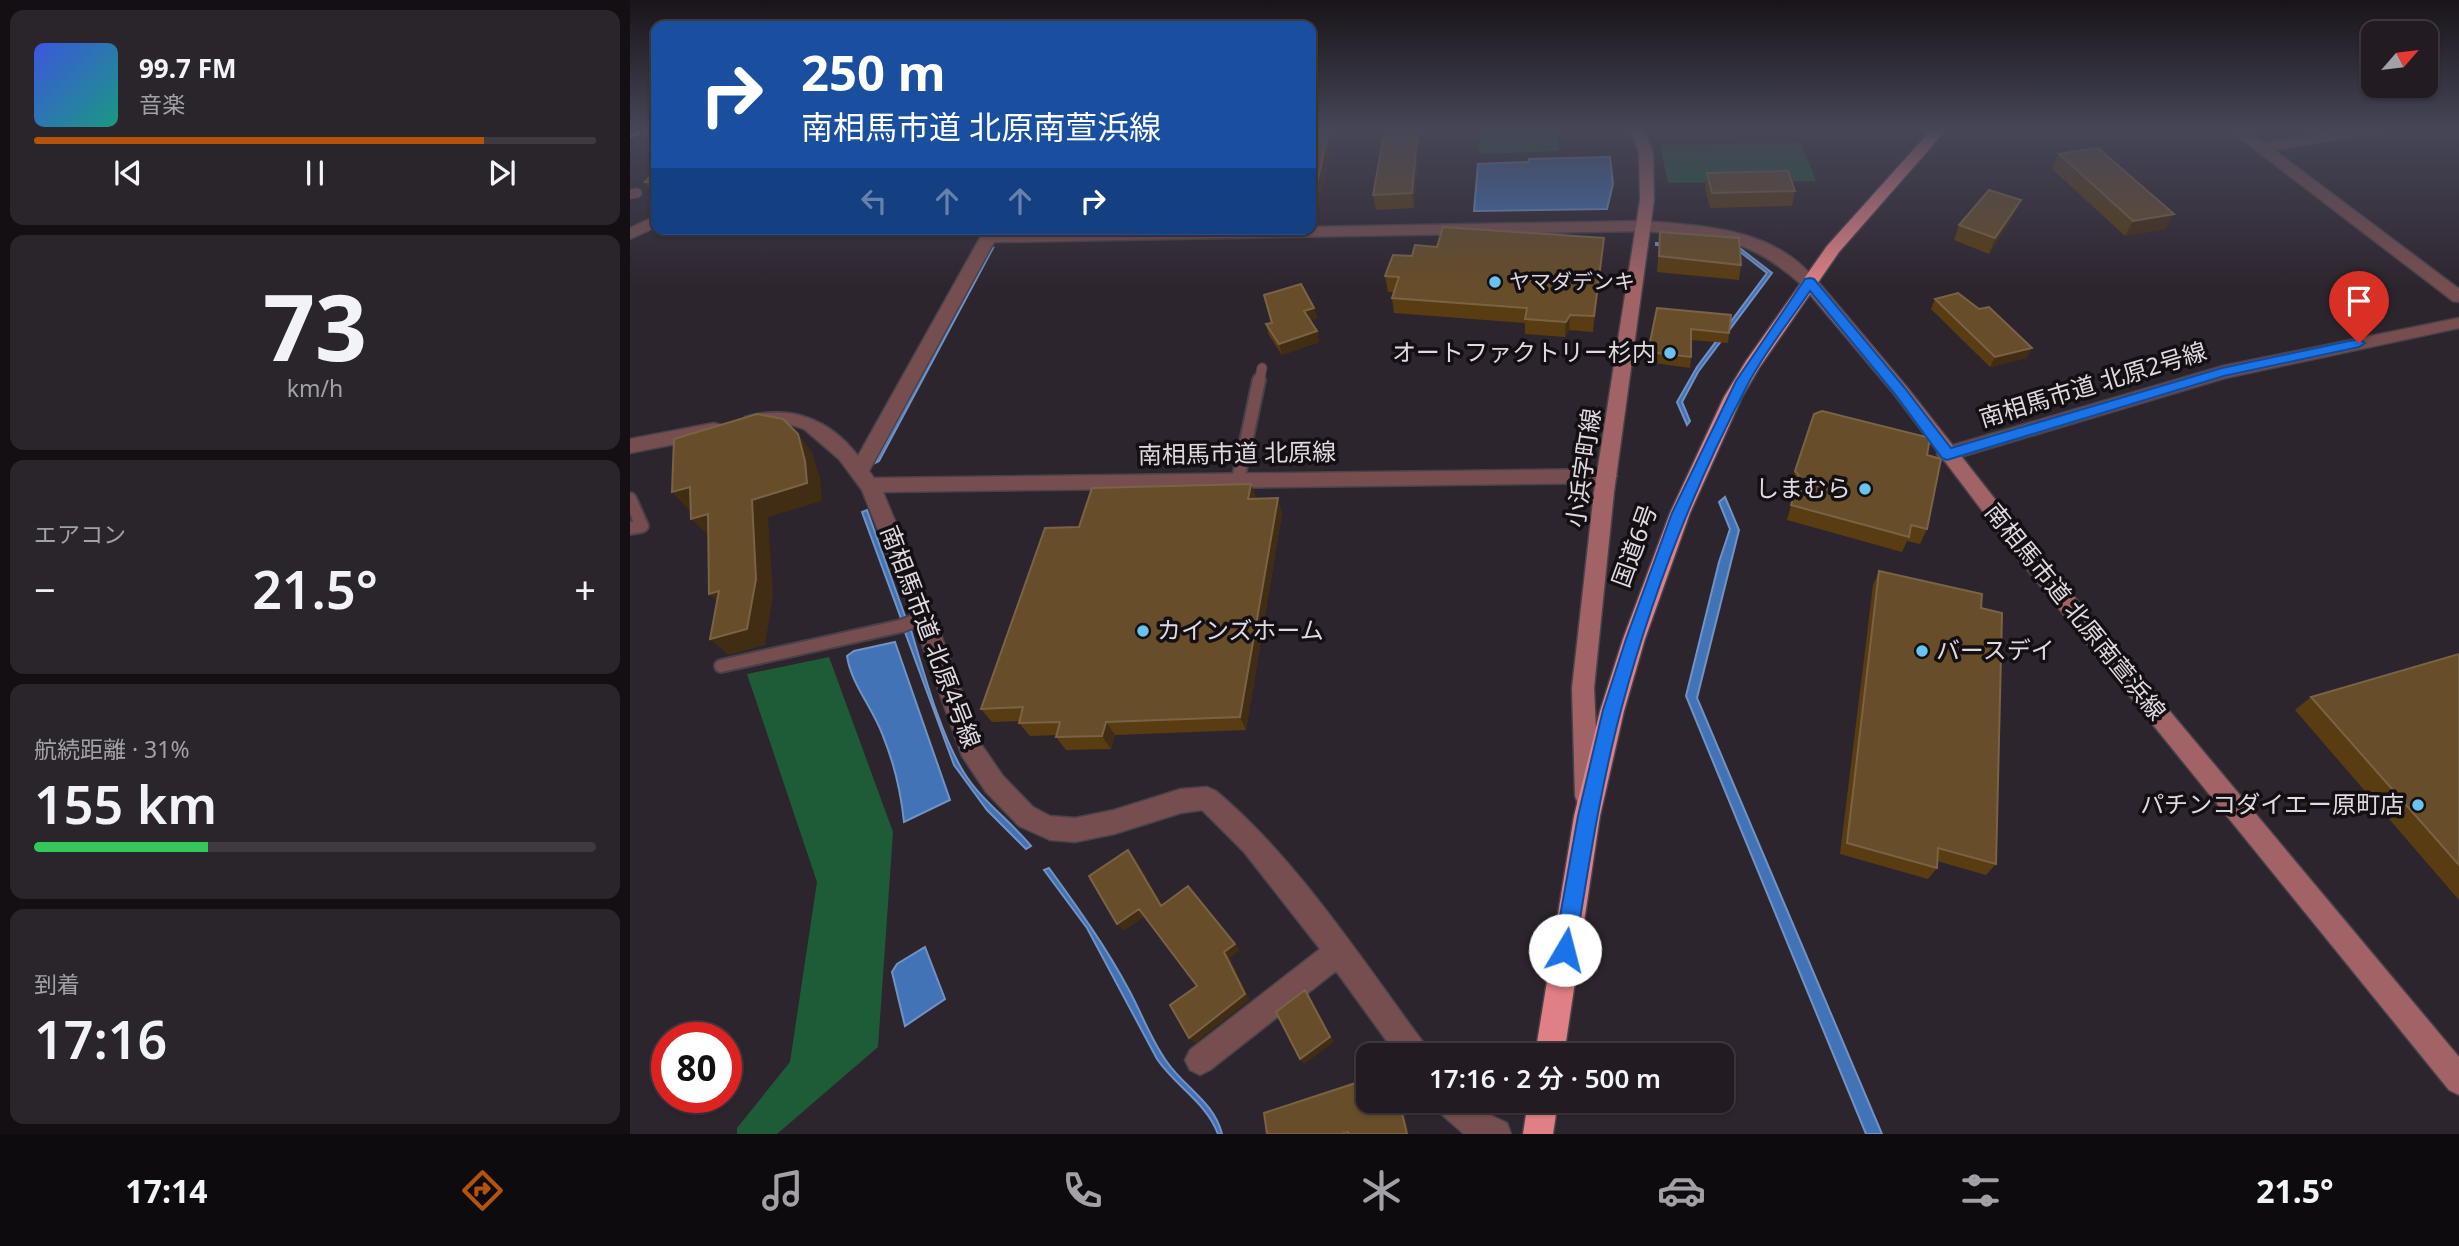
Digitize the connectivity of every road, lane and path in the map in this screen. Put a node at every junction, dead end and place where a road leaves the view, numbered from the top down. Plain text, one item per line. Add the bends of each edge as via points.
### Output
1 (1648, 182) edge
2 (1893, 182) edge
3 (2307, 182) edge
4 (651, 224) edge
5 (1643, 226) junction
6 (1316, 230) edge
7 (630, 234) edge
8 (990, 235) edge
9 (1810, 282) junction
10 (2459, 297) edge
11 (2459, 323) edge
12 (1262, 368) dead end
13 (630, 446) edge
14 (1947, 454) junction
15 (1607, 476) junction
16 (864, 478) junction
17 (1238, 480) junction
18 (630, 499) edge
19 (630, 528) edge
20 (923, 618) junction
21 (721, 666) dead end
22 (1587, 816) junction
23 (1340, 951) junction
24 (1406, 1043) edge
25 (1551, 1043) edge
26 (1200, 1060) dead end
27 (2459, 1080) edge
28 (1463, 1113) edge
29 (1541, 1113) edge
30 (1496, 1134) edge
31 (1538, 1134) edge

1 - 5 main road, 小浜字町線
2 - 9 highway, 国道6号
3 - 10 street
4 - 7 street
5 - 6 street, 南相馬市道 北原南萱浜線
5 - 9 street, 南相馬市道 北原南萱浜線 via 1726,233 1753,240
5 - 15 main road, 小浜字町線
8 - 16 street
9 - 14 main road, 南相馬市道 北原南萱浜線
9 - 22 highway, 国道6号 via 1740,386 1680,513 1612,710
11 - 14 street, 南相馬市道 北原2号線 via 2222,372
12 - 17 lane
13 - 16 street, 南相馬市道 北原4号線 via 750,422 792,419 810,424 826,436
14 - 27 main road, 南相馬市道 北原南萱浜線
15 - 17 street, 南相馬市道 北原線
15 - 22 main road, 小浜字町線 via 1583,688
16 - 17 street, 南相馬市道 北原線
16 - 20 street, 南相馬市道 北原4号線 via 880,505
18 - 19 lane via 642,526
20 - 21 lane
20 - 23 street, 南相馬市道 北原4号線 via 975,757 993,783 1034,823 1076,830 1182,800 1207,799 1269,862
22 - 25 highway, 国道6号
23 - 24 street, 南相馬市道 北原4号線
23 - 26 street
28 - 30 street
29 - 31 highway

